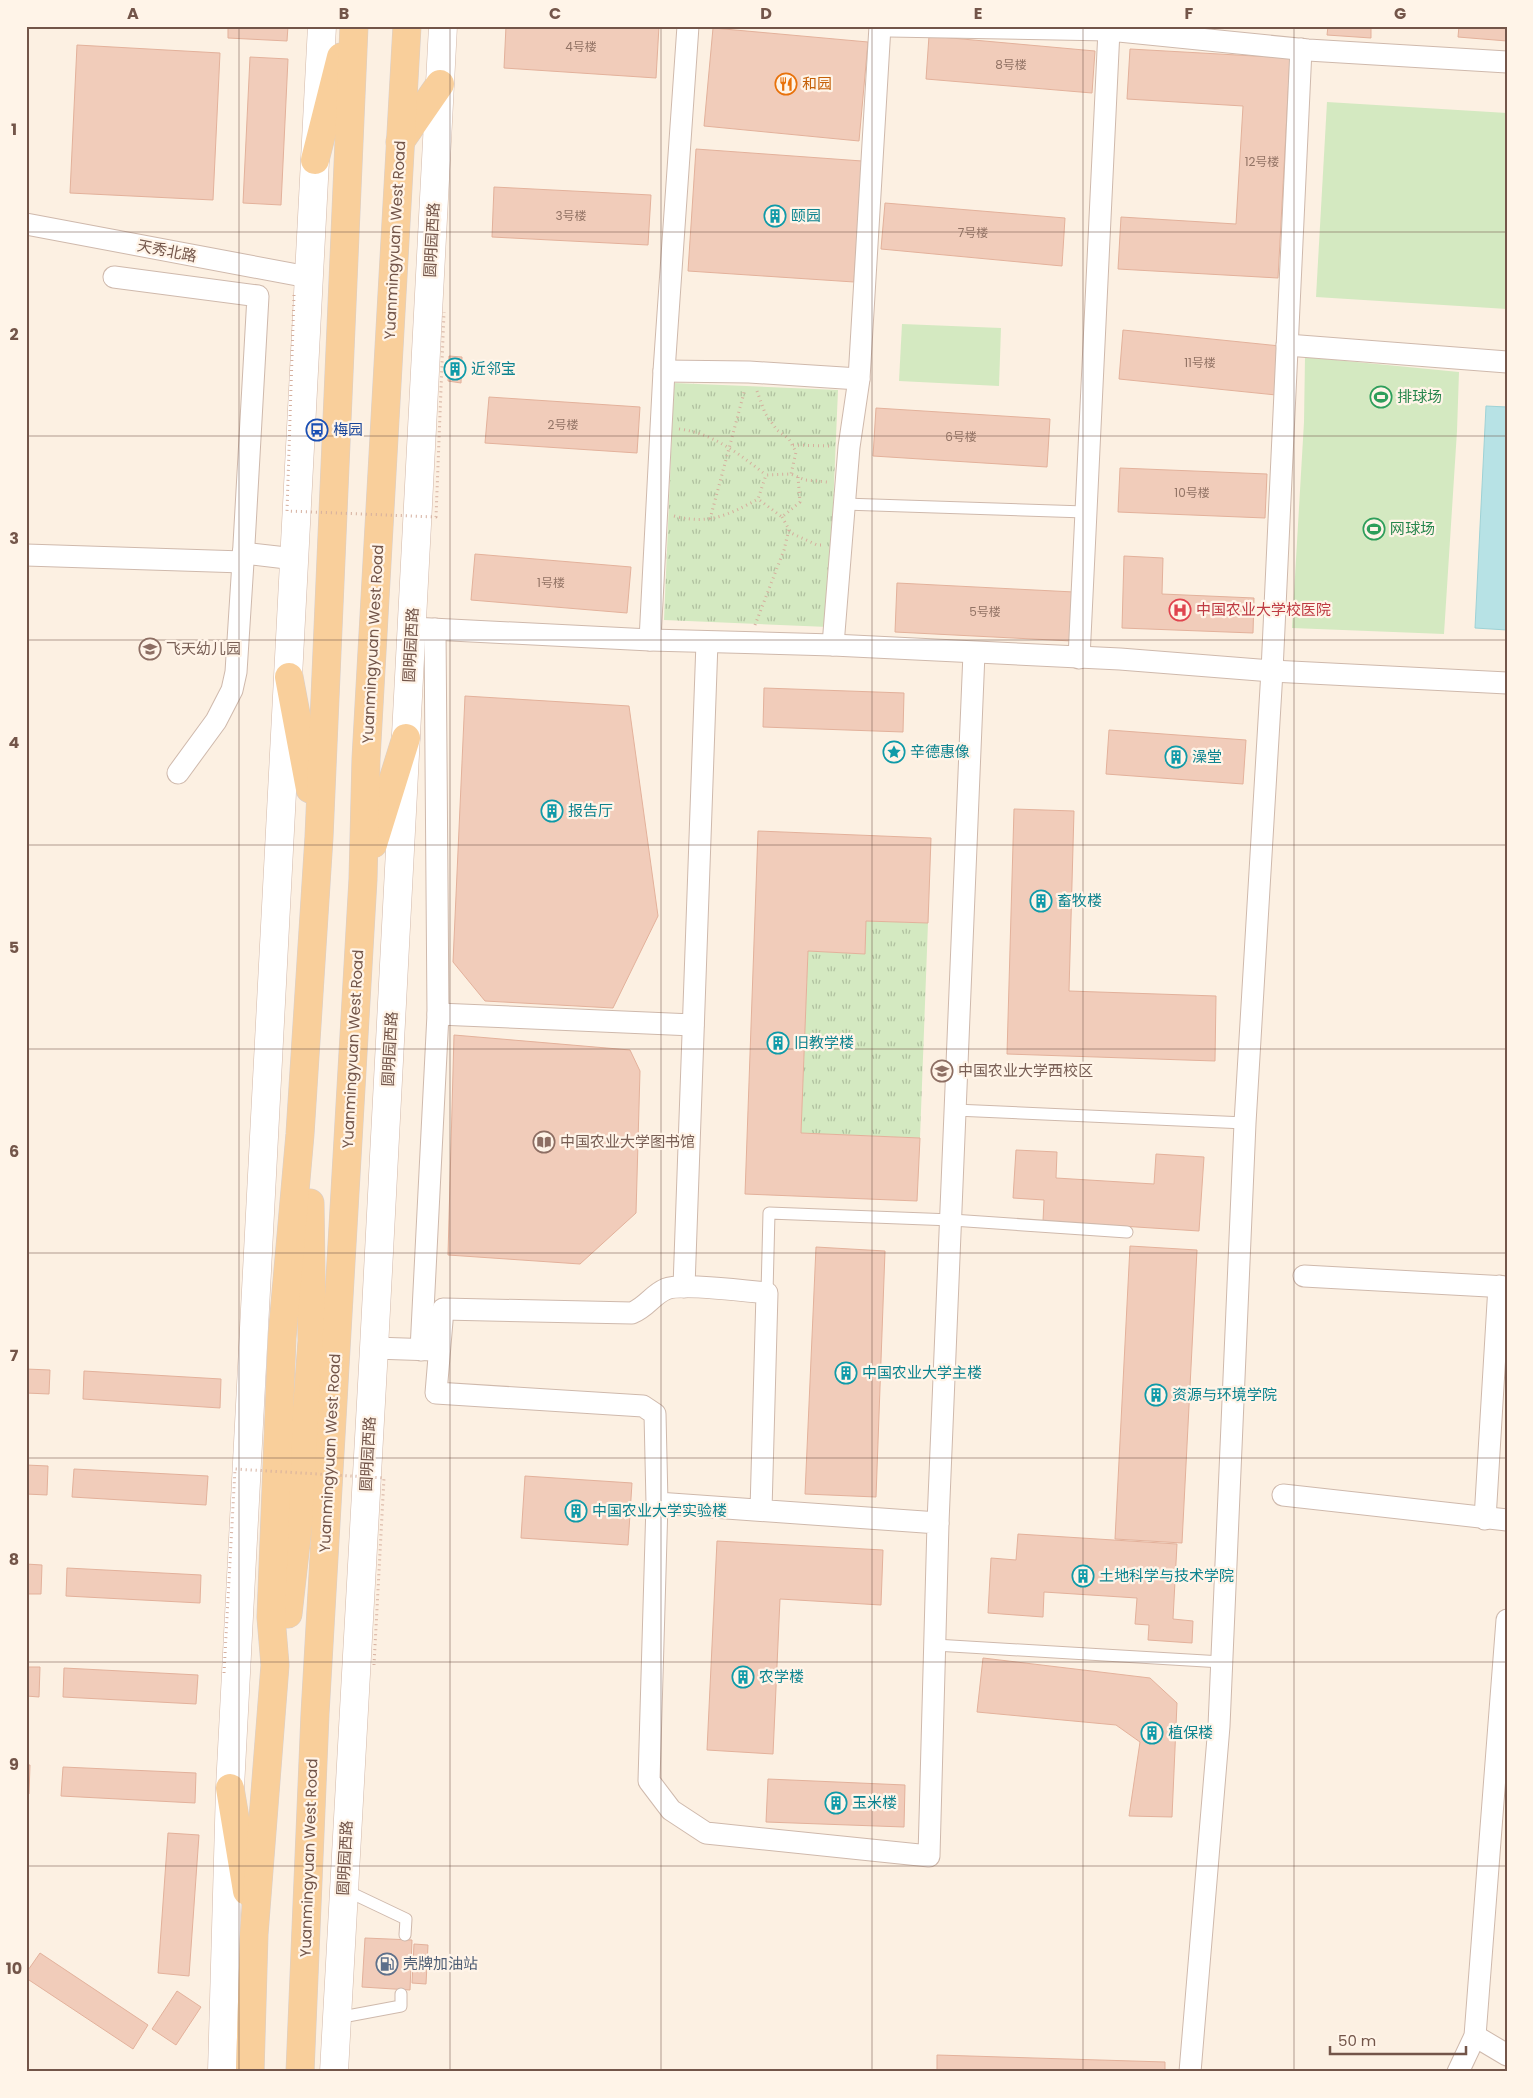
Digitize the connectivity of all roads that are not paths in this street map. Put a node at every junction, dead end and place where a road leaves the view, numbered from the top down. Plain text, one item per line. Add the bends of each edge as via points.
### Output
1 (322, 26) edge
2 (349, 26) edge
3 (354, 26) edge
4 (407, 26) edge
5 (443, 26) edge
6 (688, 26) edge
7 (880, 26) edge
8 (889, 26) edge
9 (1109, 30) junction
10 (1301, 49) junction
11 (1507, 62) edge
12 (440, 84) junction
13 (400, 142) junction
14 (315, 160) junction
15 (26, 224) edge
16 (114, 277) dead end
17 (301, 286) junction
18 (1287, 346) junction
19 (1507, 362) edge
20 (664, 371) junction
21 (859, 379) junction
22 (845, 493) junction
23 (1085, 512) junction
24 (26, 555) edge
25 (243, 557) junction
26 (295, 559) junction
27 (424, 629) junction
28 (650, 640) junction
29 (707, 642) junction
30 (833, 645) junction
31 (974, 653) junction
32 (1079, 658) junction
33 (1272, 671) junction
34 (289, 678) junction
35 (1507, 683) edge
36 (406, 738) junction
37 (178, 773) dead end
38 (319, 837) junction
39 (363, 879) junction
40 (438, 1014) junction
41 (693, 1025) junction
42 (954, 1110) junction
43 (1244, 1123) junction
44 (952, 1220) junction
45 (1127, 1232) dead end
46 (1304, 1276) dead end
47 (1503, 1286) edge
48 (684, 1287) junction
49 (767, 1292) junction
50 (374, 1348) junction
51 (430, 1350) junction
52 (1283, 1494) dead end
53 (657, 1503) junction
54 (761, 1510) junction
55 (1485, 1519) junction
56 (1507, 1520) edge
57 (938, 1523) junction
58 (1507, 1620) edge
59 (935, 1645) junction
60 (1222, 1662) junction
61 (1504, 1694) edge
62 (230, 1788) junction
63 (344, 1889) junction
64 (254, 1934) junction
65 (405, 1935) dead end
66 (401, 1994) dead end
67 (337, 2018) junction
68 (1475, 2036) junction
69 (1507, 2054) edge
70 (222, 2072) edge
71 (250, 2072) edge
72 (300, 2072) edge
73 (334, 2072) edge
74 (1190, 2072) edge
75 (1458, 2072) edge

1 - 14 street
2 - 14 main road
3 - 38 main road, Yuanmingyuan West Road
4 - 13 main road, Yuanmingyuan West Road
5 - 12 street, 圆明园西路
6 - 20 street
7 - 21 street
8 - 9 street
9 - 10 street
9 - 23 street
10 - 11 street
10 - 18 street
12 - 13 main road
12 - 27 street, 圆明园西路
13 - 39 main road, Yuanmingyuan West Road via 366,759
14 - 17 street
15 - 17 street, 天秀北路
16 - 25 street via 258,296
17 - 26 street
18 - 19 street
18 - 33 street
20 - 21 street
20 - 28 street
21 - 22 street via 848,447
22 - 23 lane
22 - 30 street
23 - 32 street
24 - 25 street
25 - 26 street
25 - 37 street via 236,672 232,690 216,721
26 - 34 street
27 - 28 street
27 - 36 street, 圆明园西路
27 - 40 street
28 - 29 street
29 - 30 street
29 - 41 street
30 - 31 street
31 - 32 street
31 - 42 street
32 - 33 street
33 - 35 street
33 - 43 street
34 - 38 main road
34 - 62 street
36 - 39 main road
36 - 50 street, 圆明园西路
38 - 64 main road, Yuanmingyuan West Road via 300,1134 310,1198 312,1341 299,1516 286,1630 275,1666
39 - 72 main road, Yuanmingyuan West Road via 315,1714
40 - 41 street
40 - 51 street
41 - 48 street
42 - 43 lane
42 - 44 street
43 - 60 street
44 - 45 lane
44 - 49 lane via 769,1213
44 - 57 street
46 - 47 street
47 - 55 street
48 - 49 street
48 - 51 street via 668,1288 632,1313 442,1309
49 - 54 street
50 - 51 street
50 - 63 street, 圆明园西路
51 - 53 street via 436,1393 643,1406 655,1414
52 - 55 street
53 - 54 street
53 - 59 street via 649,1781 671,1810 706,1833 929,1856
54 - 57 street
55 - 56 street
57 - 59 street
58 - 61 street
59 - 60 lane
60 - 74 street
61 - 68 street
62 - 64 main road
62 - 70 street
63 - 65 lane via 406,1919
63 - 67 street, 圆明园西路
64 - 71 main road, Yuanmingyuan West Road
66 - 67 lane via 400,2006
67 - 73 street, 圆明园西路
68 - 69 street
68 - 75 street

